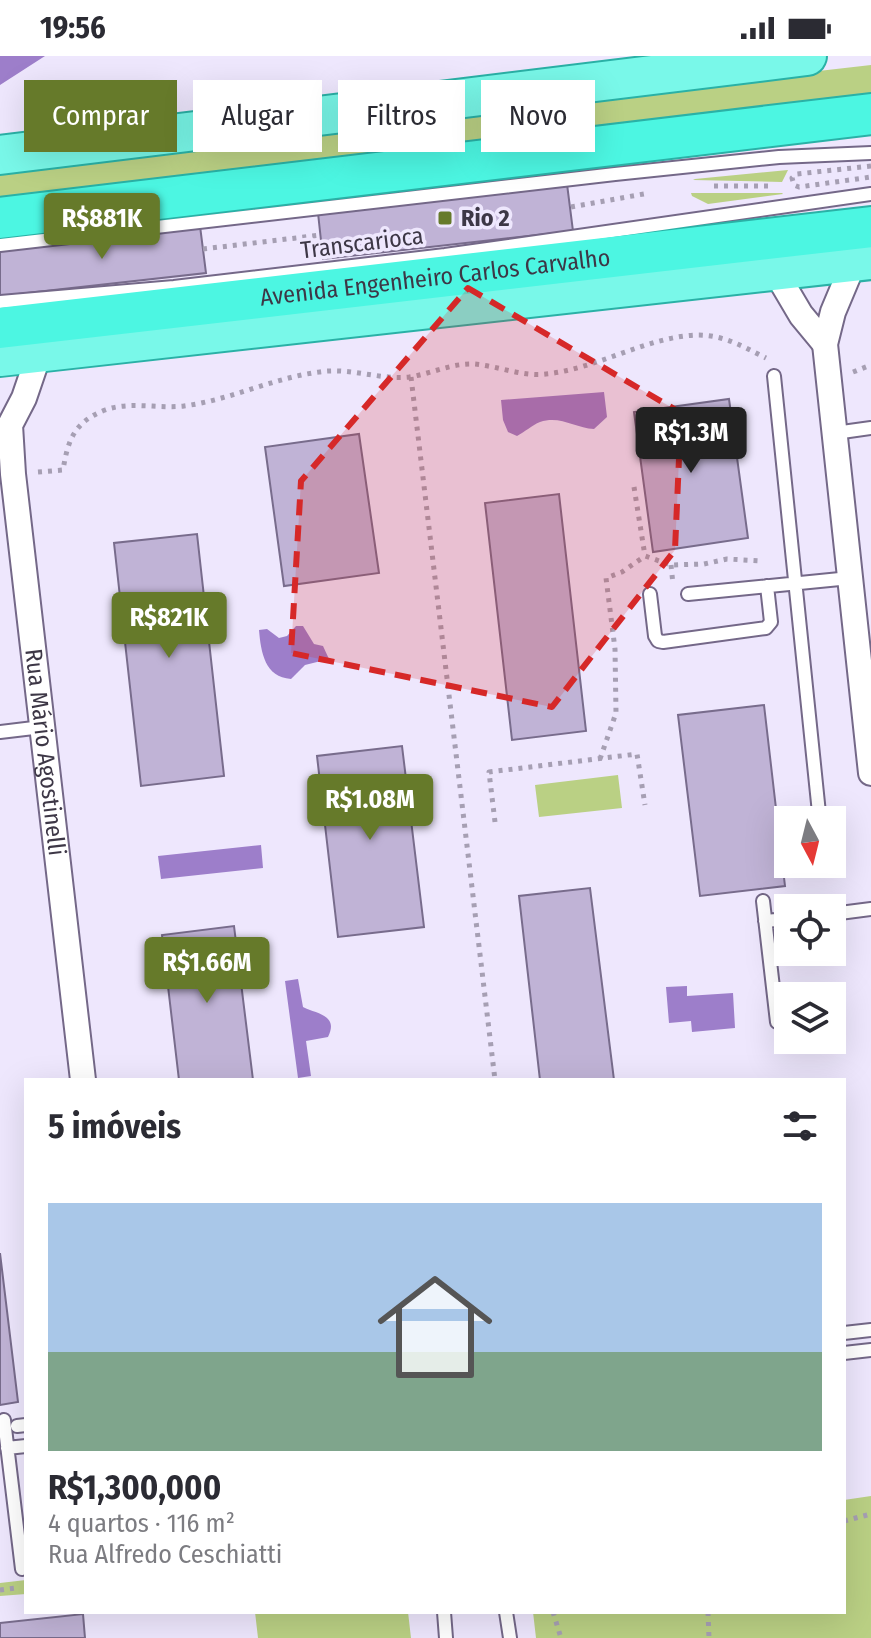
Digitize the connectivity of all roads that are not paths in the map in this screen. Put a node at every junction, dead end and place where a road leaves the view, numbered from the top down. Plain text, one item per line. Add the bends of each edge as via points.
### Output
1 (807, 56) edge
2 (871, 114) edge
3 (871, 153) edge
4 (0, 155) edge
5 (871, 194) edge
6 (0, 218) edge
7 (0, 245) edge
8 (865, 250) edge
9 (775, 271) junction
10 (0, 302) edge
11 (0, 328) edge
12 (825, 344) junction
13 (39, 354) junction
14 (0, 357) edge
15 (774, 376) dead end
16 (5, 417) edge
17 (871, 428) edge
18 (835, 433) junction
19 (850, 578) junction
20 (795, 584) junction
21 (767, 586) junction
22 (650, 594) dead end
23 (688, 594) dead end
24 (42, 727) junction
25 (0, 732) edge
26 (871, 773) edge
27 (818, 806) edge
28 (763, 901) dead end
29 (871, 909) edge
30 (846, 912) edge
31 (774, 920) edge
32 (765, 921) junction
33 (774, 997) edge
34 (83, 1078) edge
35 (871, 1330) edge
36 (846, 1333) edge
37 (871, 1350) edge
38 (846, 1353) edge
39 (4, 1420) dead end
40 (24, 1446) edge
41 (7, 1448) junction
42 (22, 1569) dead end
43 (444, 1614) edge
44 (506, 1614) edge
45 (446, 1638) edge
46 (510, 1638) edge

1 - 4 main road
2 - 6 highway
3 - 7 lane, Transcarioca via 747,160
5 - 10 lane, Transcarioca via 445,255
8 - 9 main road, Avenida Engenheiro Carlos Carvalho
8 - 11 highway, Avenida Engenheiro Carlos Carvalho
8 - 12 street via 833,312
9 - 12 street
9 - 13 main road, Avenida Engenheiro Carlos Carvalho
12 - 18 street
13 - 14 main road, Avenida Engenheiro Carlos Carvalho
13 - 16 street, Rua Mário Agostinelli via 24,398
15 - 20 lane
16 - 24 street, Rua Mário Agostinelli
17 - 18 lane
18 - 19 street
19 - 20 lane
19 - 26 street
20 - 21 lane
20 - 27 lane
21 - 22 lane via 771,622 766,628 663,642 655,636
21 - 23 lane
24 - 25 lane
24 - 34 street, Rua Mário Agostinelli
28 - 32 lane
29 - 30 lane
31 - 32 lane
32 - 33 lane
35 - 36 lane
37 - 38 lane
39 - 41 lane
40 - 41 lane
41 - 42 lane
43 - 45 lane
44 - 46 lane

